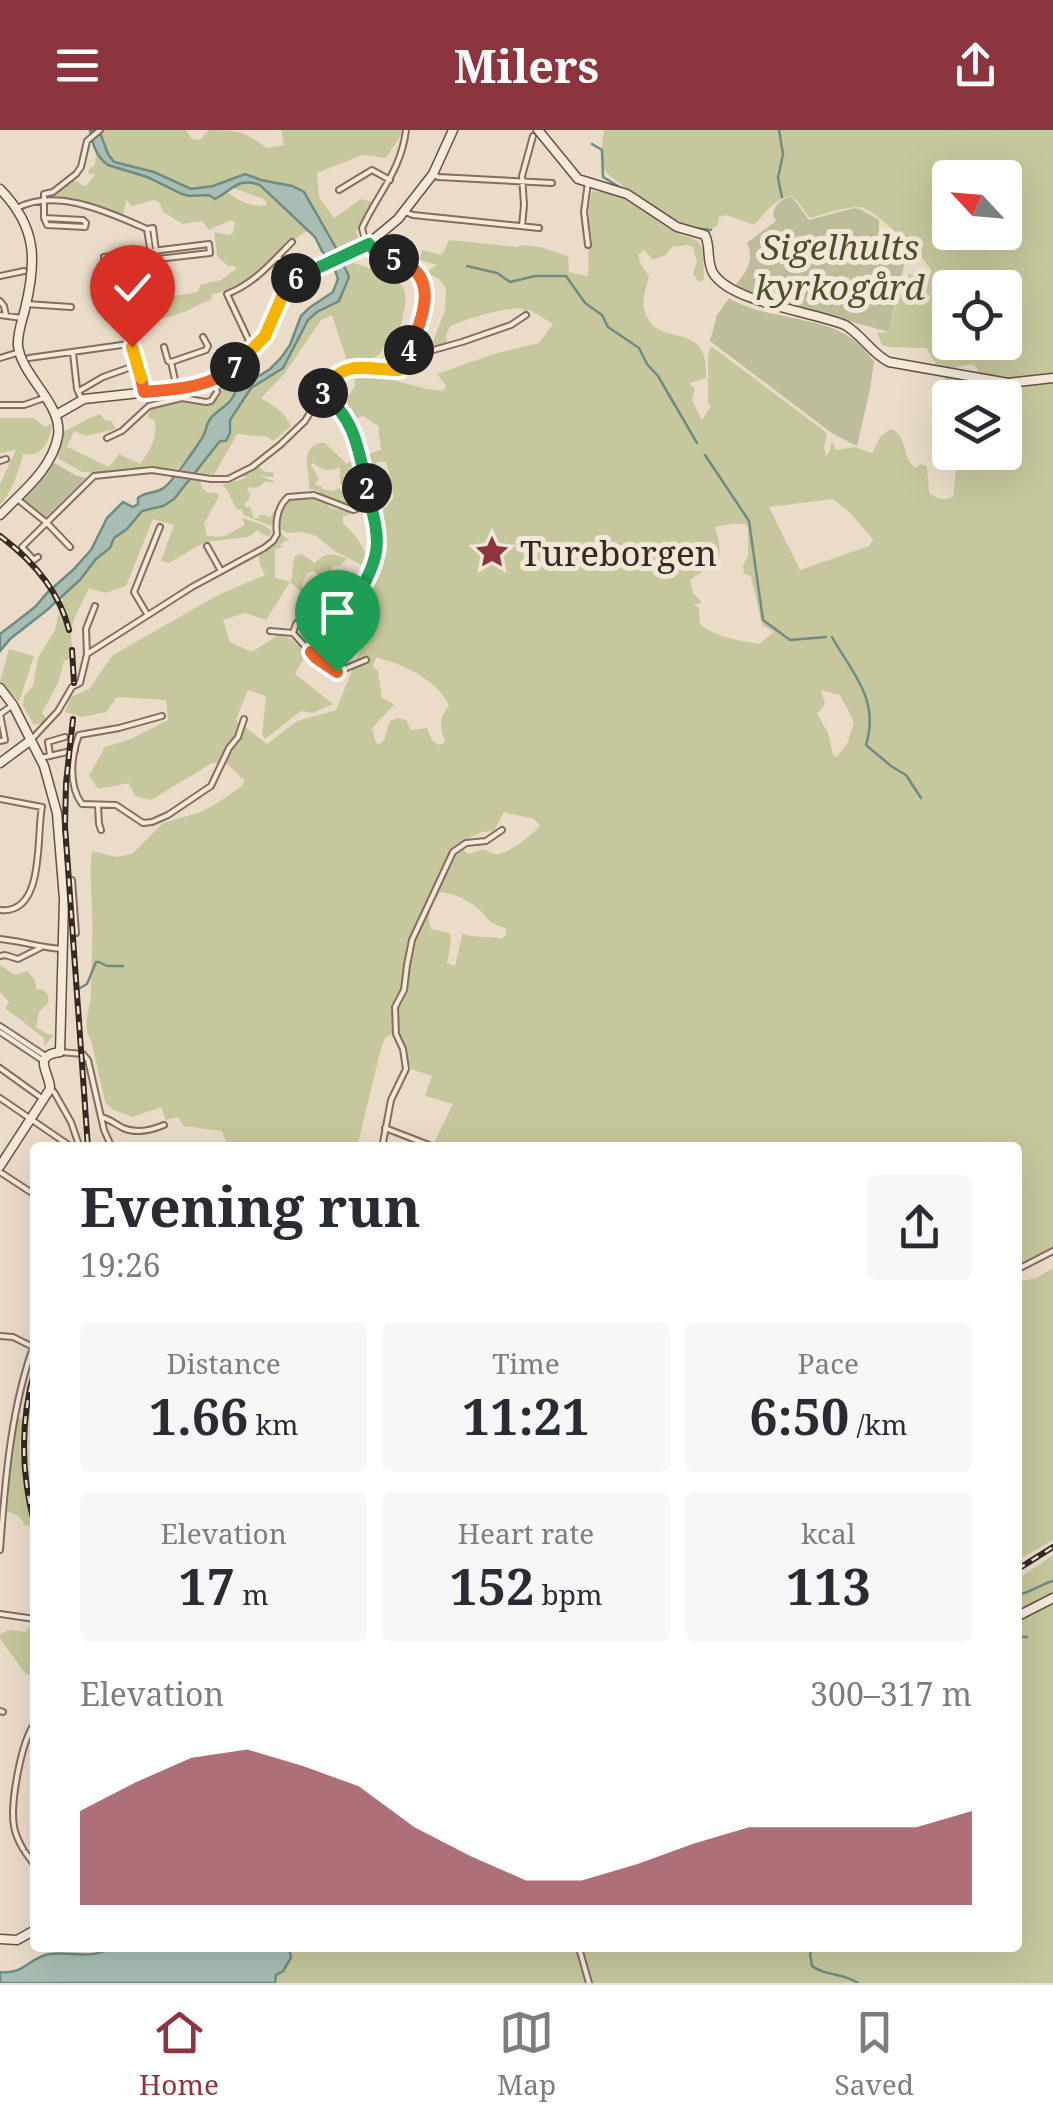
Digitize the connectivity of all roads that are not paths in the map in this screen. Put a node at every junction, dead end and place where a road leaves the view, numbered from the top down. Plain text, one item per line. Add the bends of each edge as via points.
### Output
1 (100, 130) edge
2 (406, 130) edge
3 (454, 130) edge
4 (535, 133) edge
5 (433, 174) junction
6 (390, 180) junction
7 (522, 182) junction
8 (588, 182) junction
9 (552, 183) dead end
10 (340, 190) dead end
11 (2, 196) edge
12 (44, 200) junction
13 (17, 208) junction
14 (405, 212) junction
15 (44, 218) junction
16 (522, 226) junction
17 (539, 228) dead end
18 (292, 242) dead end
19 (588, 246) dead end
20 (371, 248) junction
21 (153, 251) junction
22 (278, 256) junction
23 (154, 260) junction
24 (24, 271) dead end
25 (0, 276) edge
26 (294, 280) junction
27 (0, 301) edge
28 (26, 304) junction
29 (71, 307) dead end
30 (3, 315) edge
31 (526, 316) dead end
32 (22, 318) junction
33 (203, 337) dead end
34 (164, 347) dead end
35 (254, 349) junction
36 (409, 350) junction
37 (20, 352) junction
38 (73, 353) junction
39 (0, 358) edge
40 (29, 358) dead end
41 (171, 362) junction
42 (137, 365) junction
43 (1053, 378) edge
44 (214, 380) junction
45 (177, 389) junction
46 (144, 392) junction
47 (322, 394) junction
48 (80, 395) junction
49 (45, 397) junction
50 (0, 405) edge
51 (56, 415) junction
52 (107, 438) dead end
53 (16, 498) junction
54 (371, 504) junction
55 (0, 514) edge
56 (47, 523) junction
57 (160, 527) dead end
58 (207, 546) dead end
59 (70, 547) dead end
60 (38, 557) dead end
61 (221, 571) junction
62 (330, 586) dead end
63 (95, 606) dead end
64 (148, 614) junction
65 (270, 631) dead end
66 (293, 634) junction
67 (311, 652) junction
68 (88, 654) junction
69 (366, 660) dead end
70 (0, 688) edge
71 (14, 705) junction
72 (162, 716) dead end
73 (244, 719) dead end
74 (65, 737) dead end
75 (30, 740) junction
76 (0, 741) edge
77 (75, 750) junction
78 (45, 756) junction
79 (0, 763) edge
80 (0, 799) edge
81 (54, 801) junction
82 (98, 806) junction
83 (42, 807) junction
84 (101, 830) dead end
85 (502, 830) dead end
86 (63, 880) junction
87 (0, 910) edge
88 (76, 934) dead end
89 (0, 939) edge
90 (40, 948) junction
91 (62, 949) junction
92 (0, 956) edge
93 (0, 1029) edge
94 (60, 1052) junction
95 (45, 1059) junction
96 (0, 1068) edge
97 (54, 1092) dead end
98 (0, 1098) edge
99 (43, 1099) junction
100 (101, 1117) junction
101 (30, 1119) junction
102 (164, 1125) dead end
103 (385, 1128) junction
104 (67, 1142) edge
105 (76, 1142) edge
106 (109, 1142) edge
107 (383, 1142) edge
108 (421, 1142) edge
109 (0, 1169) edge
110 (30, 1191) edge
111 (1053, 1251) edge
112 (1022, 1267) edge
113 (0, 1336) edge
114 (30, 1343) edge
115 (30, 1355) edge
116 (0, 1472) edge
117 (7, 1475) junction
118 (0, 1550) edge
119 (1053, 1598) edge
120 (0, 1614) edge
121 (1022, 1614) edge
122 (30, 1618) edge
123 (30, 1732) edge
124 (30, 1859) edge
125 (30, 1933) edge
126 (2, 1939) edge
127 (580, 1952) edge
128 (588, 1983) edge

1 - 12 street via 89,138 80,170
2 - 6 street
3 - 5 street
4 - 7 street
4 - 8 street
5 - 7 street
5 - 14 street
6 - 10 street via 372,170
6 - 20 street via 364,224
7 - 9 street
7 - 16 street
8 - 19 street
8 - 43 street via 627,194 680,228 703,234 710,266 730,290 838,322 884,360 1008,383
11 - 13 street
12 - 13 street
12 - 15 street
12 - 21 street via 82,205 150,229
13 - 28 street via 33,253
14 - 16 street
14 - 20 street
15 - 15 street via 48,226 86,224 84,220
16 - 17 street
18 - 22 street
20 - 26 street
20 - 36 street via 410,265 420,277 425,307
21 - 23 street
21 - 23 street via 104,257 105,266
21 - 23 street via 210,244 210,253
22 - 26 street
22 - 35 street via 228,294
24 - 25 street
26 - 35 street
27 - 30 street
28 - 29 street
28 - 32 street
30 - 32 street
31 - 36 street via 462,342
32 - 37 street
33 - 41 street via 207,349
34 - 41 street
35 - 44 street
36 - 47 street via 398,370 346,369
37 - 39 street
37 - 49 street
38 - 40 street
38 - 42 street via 129,344
38 - 48 street
41 - 45 street
42 - 46 street
42 - 48 street via 103,376
44 - 45 street
44 - 52 street via 218,392 211,401 182,398 148,406
45 - 46 street
46 - 48 street
47 - 54 street via 350,423
47 - 56 street via 260,462 228,478 152,470 92,477
48 - 51 street
49 - 50 street
49 - 51 street
51 - 53 street via 50,460
53 - 55 street
53 - 56 street
54 - 61 street via 353,510 310,495 288,497 273,541
54 - 67 street via 379,536 370,572 344,616
56 - 59 street
56 - 60 street via 22,547
57 - 64 street via 134,592
58 - 61 street
61 - 64 street
62 - 66 street
63 - 68 street via 86,630
64 - 68 street
65 - 66 street
66 - 67 street
67 - 69 street via 337,672
68 - 75 street via 80,683
70 - 71 street
71 - 75 street
71 - 76 street via 0,714
72 - 77 street via 82,734
73 - 82 street via 213,784 168,815 143,823 120,806
74 - 78 street via 48,742
75 - 78 street
75 - 79 street
77 - 78 street
77 - 82 street via 74,793 83,804
78 - 81 street
80 - 83 street
81 - 83 street
81 - 86 street
82 - 84 street
83 - 87 street via 32,886 18,907
85 - 103 street via 453,852 412,940 407,981 394,1012 406,1069
86 - 88 street via 72,880
86 - 91 street
89 - 90 street
90 - 91 street
90 - 92 street via 18,959
91 - 94 street
93 - 95 street
94 - 95 street
94 - 100 street via 88,1060
95 - 99 street via 51,1086
96 - 99 street
97 - 105 street
98 - 101 street
99 - 101 street
100 - 102 street via 132,1130
100 - 106 street
101 - 104 street
101 - 109 street
103 - 107 street
103 - 108 street
109 - 110 street
111 - 112 street
113 - 114 street
115 - 117 street
116 - 117 street
117 - 118 street
119 - 121 street
120 - 122 street
123 - 124 street via 13,1808 14,1827
125 - 126 street
127 - 128 street

